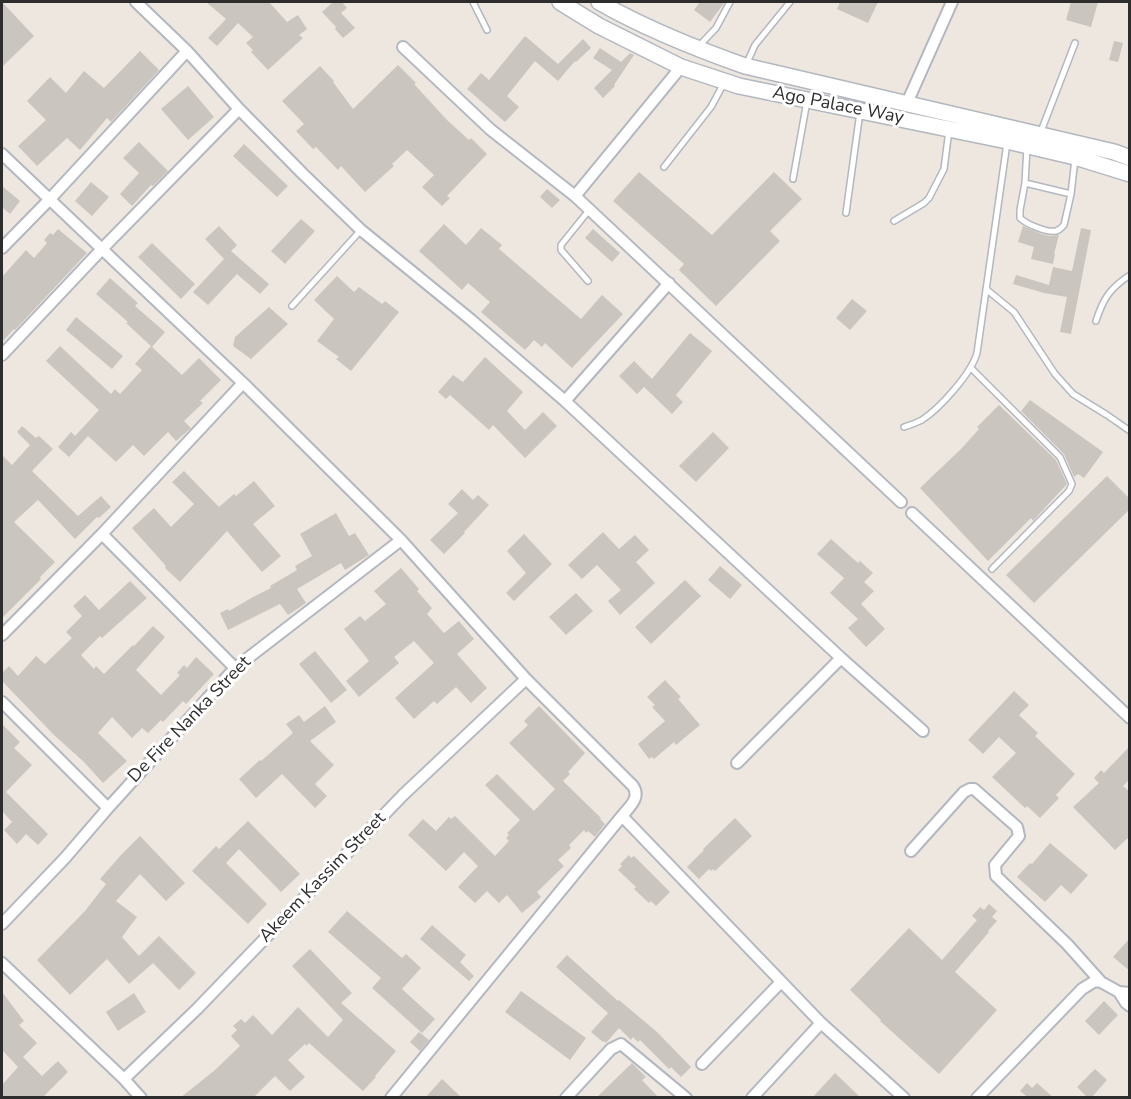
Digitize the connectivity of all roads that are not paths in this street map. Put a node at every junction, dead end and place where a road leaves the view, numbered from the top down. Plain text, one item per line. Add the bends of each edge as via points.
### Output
1 (136, 2) edge
2 (473, 2) edge
3 (560, 2) edge
4 (599, 2) edge
5 (730, 2) edge
6 (789, 2) edge
7 (952, 2) edge
8 (487, 30) dead end
9 (1075, 43) dead end
10 (403, 47) dead end
11 (697, 49) junction
12 (187, 51) junction
13 (745, 66) junction
14 (681, 67) junction
15 (725, 81) junction
16 (807, 100) junction
17 (908, 103) junction
18 (239, 110) junction
19 (860, 111) junction
20 (950, 129) junction
21 (1040, 135) junction
22 (1007, 141) junction
23 (1027, 146) junction
24 (2, 154) edge
25 (1075, 157) junction
26 (1130, 158) edge
27 (664, 167) dead end
28 (1130, 174) edge
29 (793, 179) dead end
30 (1025, 183) junction
31 (1071, 194) junction
32 (575, 196) junction
33 (49, 200) junction
34 (590, 210) junction
35 (846, 213) dead end
36 (894, 221) dead end
37 (361, 230) junction
38 (2, 248) edge
39 (101, 250) junction
40 (1130, 275) edge
41 (588, 281) dead end
42 (669, 283) junction
43 (986, 290) junction
44 (292, 306) dead end
45 (1096, 321) dead end
46 (2, 355) edge
47 (971, 368) junction
48 (243, 383) junction
49 (564, 401) junction
50 (904, 427) dead end
51 (1130, 431) edge
52 (901, 502) dead end
53 (912, 513) dead end
54 (102, 534) junction
55 (401, 540) junction
56 (992, 568) dead end
57 (2, 636) edge
58 (841, 658) junction
59 (235, 668) junction
60 (526, 680) junction
61 (2, 702) edge
62 (1130, 718) edge
63 (923, 731) dead end
64 (737, 763) dead end
65 (108, 807) junction
66 (622, 816) junction
67 (911, 851) dead end
68 (2, 924) edge
69 (2, 963) edge
70 (781, 982) junction
71 (1101, 982) junction
72 (1124, 993) edge
73 (1130, 1006) edge
74 (821, 1023) junction
75 (702, 1064) dead end
76 (123, 1078) junction
77 (141, 1098) edge
78 (391, 1098) edge
79 (566, 1098) edge
80 (686, 1098) edge
81 (752, 1098) edge
82 (904, 1098) edge
83 (976, 1098) edge

1 - 12 street
2 - 8 lane
3 - 14 main road, Ago Palace Way
4 - 11 main road, Ago Palace Way
5 - 11 lane via 716,28
6 - 13 lane via 755,45
7 - 17 street
9 - 21 lane
10 - 32 street via 491,129
11 - 13 main road, Ago Palace Way
12 - 18 street
12 - 33 street
13 - 17 main road, Ago Palace Way
14 - 15 main road, Ago Palace Way
14 - 32 street
15 - 16 main road, Ago Palace Way
15 - 27 lane via 711,107
16 - 19 main road, Ago Palace Way
16 - 29 lane
17 - 21 main road, Ago Palace Way
18 - 37 street
18 - 39 street
19 - 20 main road, Ago Palace Way
19 - 35 lane
20 - 22 main road, Ago Palace Way
20 - 36 lane via 944,169 929,198
21 - 26 main road, Ago Palace Way
22 - 23 main road, Ago Palace Way
22 - 43 lane
23 - 25 main road, Ago Palace Way
23 - 30 lane
24 - 33 street
25 - 28 main road, Ago Palace Way
25 - 31 lane
30 - 31 lane
30 - 31 lane via 1020,218 1029,225 1052,231 1064,225
32 - 34 street
33 - 38 street
33 - 39 street
34 - 41 lane via 561,245
34 - 42 street
37 - 44 lane
37 - 49 street
39 - 46 street
39 - 48 street
40 - 45 lane via 1110,290
42 - 49 street
42 - 52 street
43 - 47 lane via 977,353
43 - 51 lane via 1014,312 1073,394
47 - 50 lane via 932,412
47 - 56 lane via 1060,457 1072,484 1070,491
48 - 54 street
48 - 55 street
49 - 58 street
53 - 62 street
54 - 57 street
54 - 59 street
55 - 59 street, De Fire Nanka Street
55 - 60 street
58 - 63 street
58 - 64 street
59 - 65 street, De Fire Nanka Street
60 - 66 street via 637,791
60 - 76 street, Akeem Kassim Street via 403,795 197,1009
61 - 65 street
65 - 68 street, De Fire Nanka Street
66 - 70 street
66 - 78 street
67 - 71 street via 964,792 974,789 1017,827 1019,836 995,865 996,876
69 - 76 street
70 - 74 street
70 - 75 street
71 - 72 street
71 - 83 street via 1095,981 1082,989
72 - 73 street
74 - 81 street
74 - 82 street
76 - 77 street
79 - 80 street via 611,1049 621,1044

